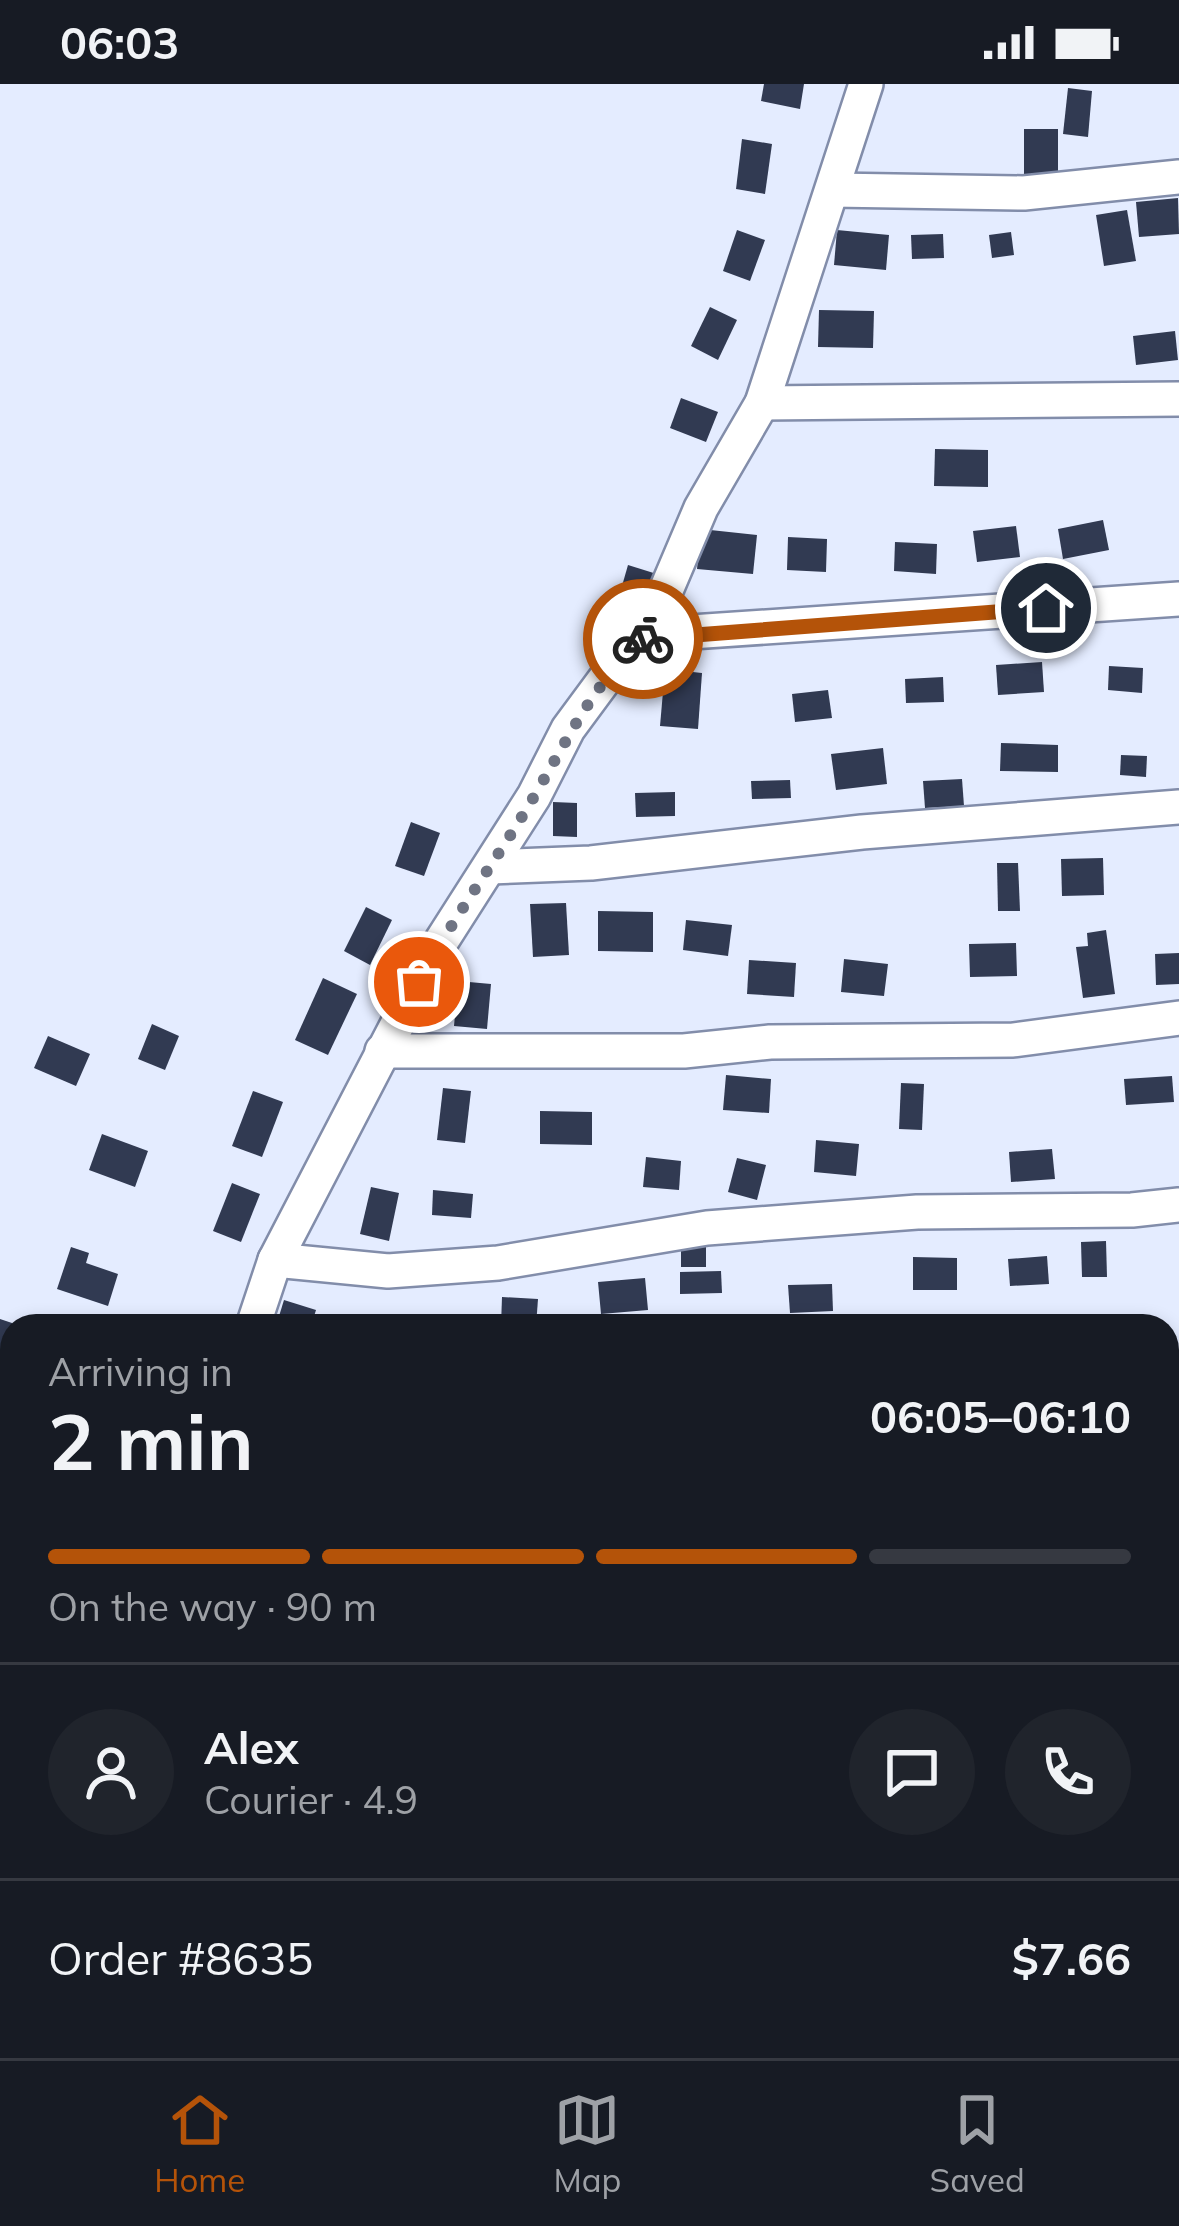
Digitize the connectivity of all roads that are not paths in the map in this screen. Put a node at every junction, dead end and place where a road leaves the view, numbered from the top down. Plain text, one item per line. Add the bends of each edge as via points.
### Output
1 (866, 84) edge
2 (1179, 177) edge
3 (833, 190) junction
4 (1179, 399) edge
5 (761, 403) junction
6 (1179, 599) edge
7 (646, 635) junction
8 (1179, 807) edge
9 (490, 867) junction
10 (1179, 1018) edge
11 (382, 1051) junction
12 (1179, 1205) edge
13 (275, 1260) junction
14 (257, 1314) edge

1 - 3 street
2 - 3 street via 1024,193
3 - 5 street
4 - 5 street
5 - 7 street via 700,508
6 - 7 street
7 - 9 street via 568,729
8 - 9 street
9 - 11 street
10 - 11 street via 1013,1040
11 - 13 street
12 - 13 street via 917,1211 707,1228 498,1263 388,1271
13 - 14 street

